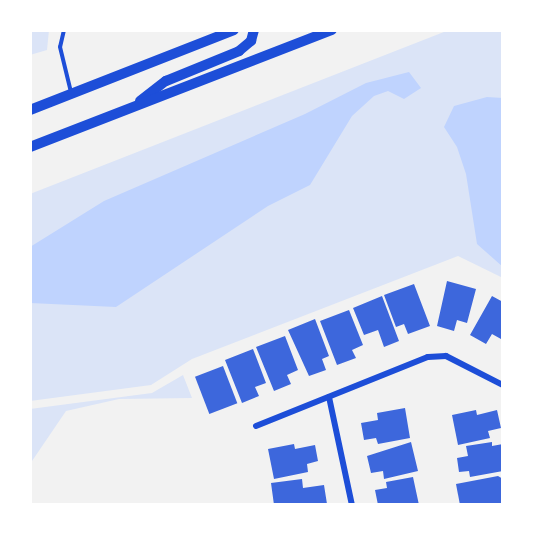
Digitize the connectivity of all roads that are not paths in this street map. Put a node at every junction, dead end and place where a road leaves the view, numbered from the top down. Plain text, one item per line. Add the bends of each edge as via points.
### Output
1 (64, 30) edge
2 (234, 30) edge
3 (254, 30) edge
4 (332, 30) edge
5 (71, 93) junction
6 (130, 108) junction
7 (30, 110) edge
8 (30, 147) edge
9 (503, 385) edge
10 (329, 398) junction
11 (256, 426) dead end
12 (352, 505) edge

1 - 5 lane via 60,47
2 - 5 main road
3 - 6 main road via 251,41 239,51 166,81
4 - 6 main road
5 - 7 main road
6 - 8 main road
9 - 10 street via 446,356 428,357
10 - 11 street
10 - 12 street

